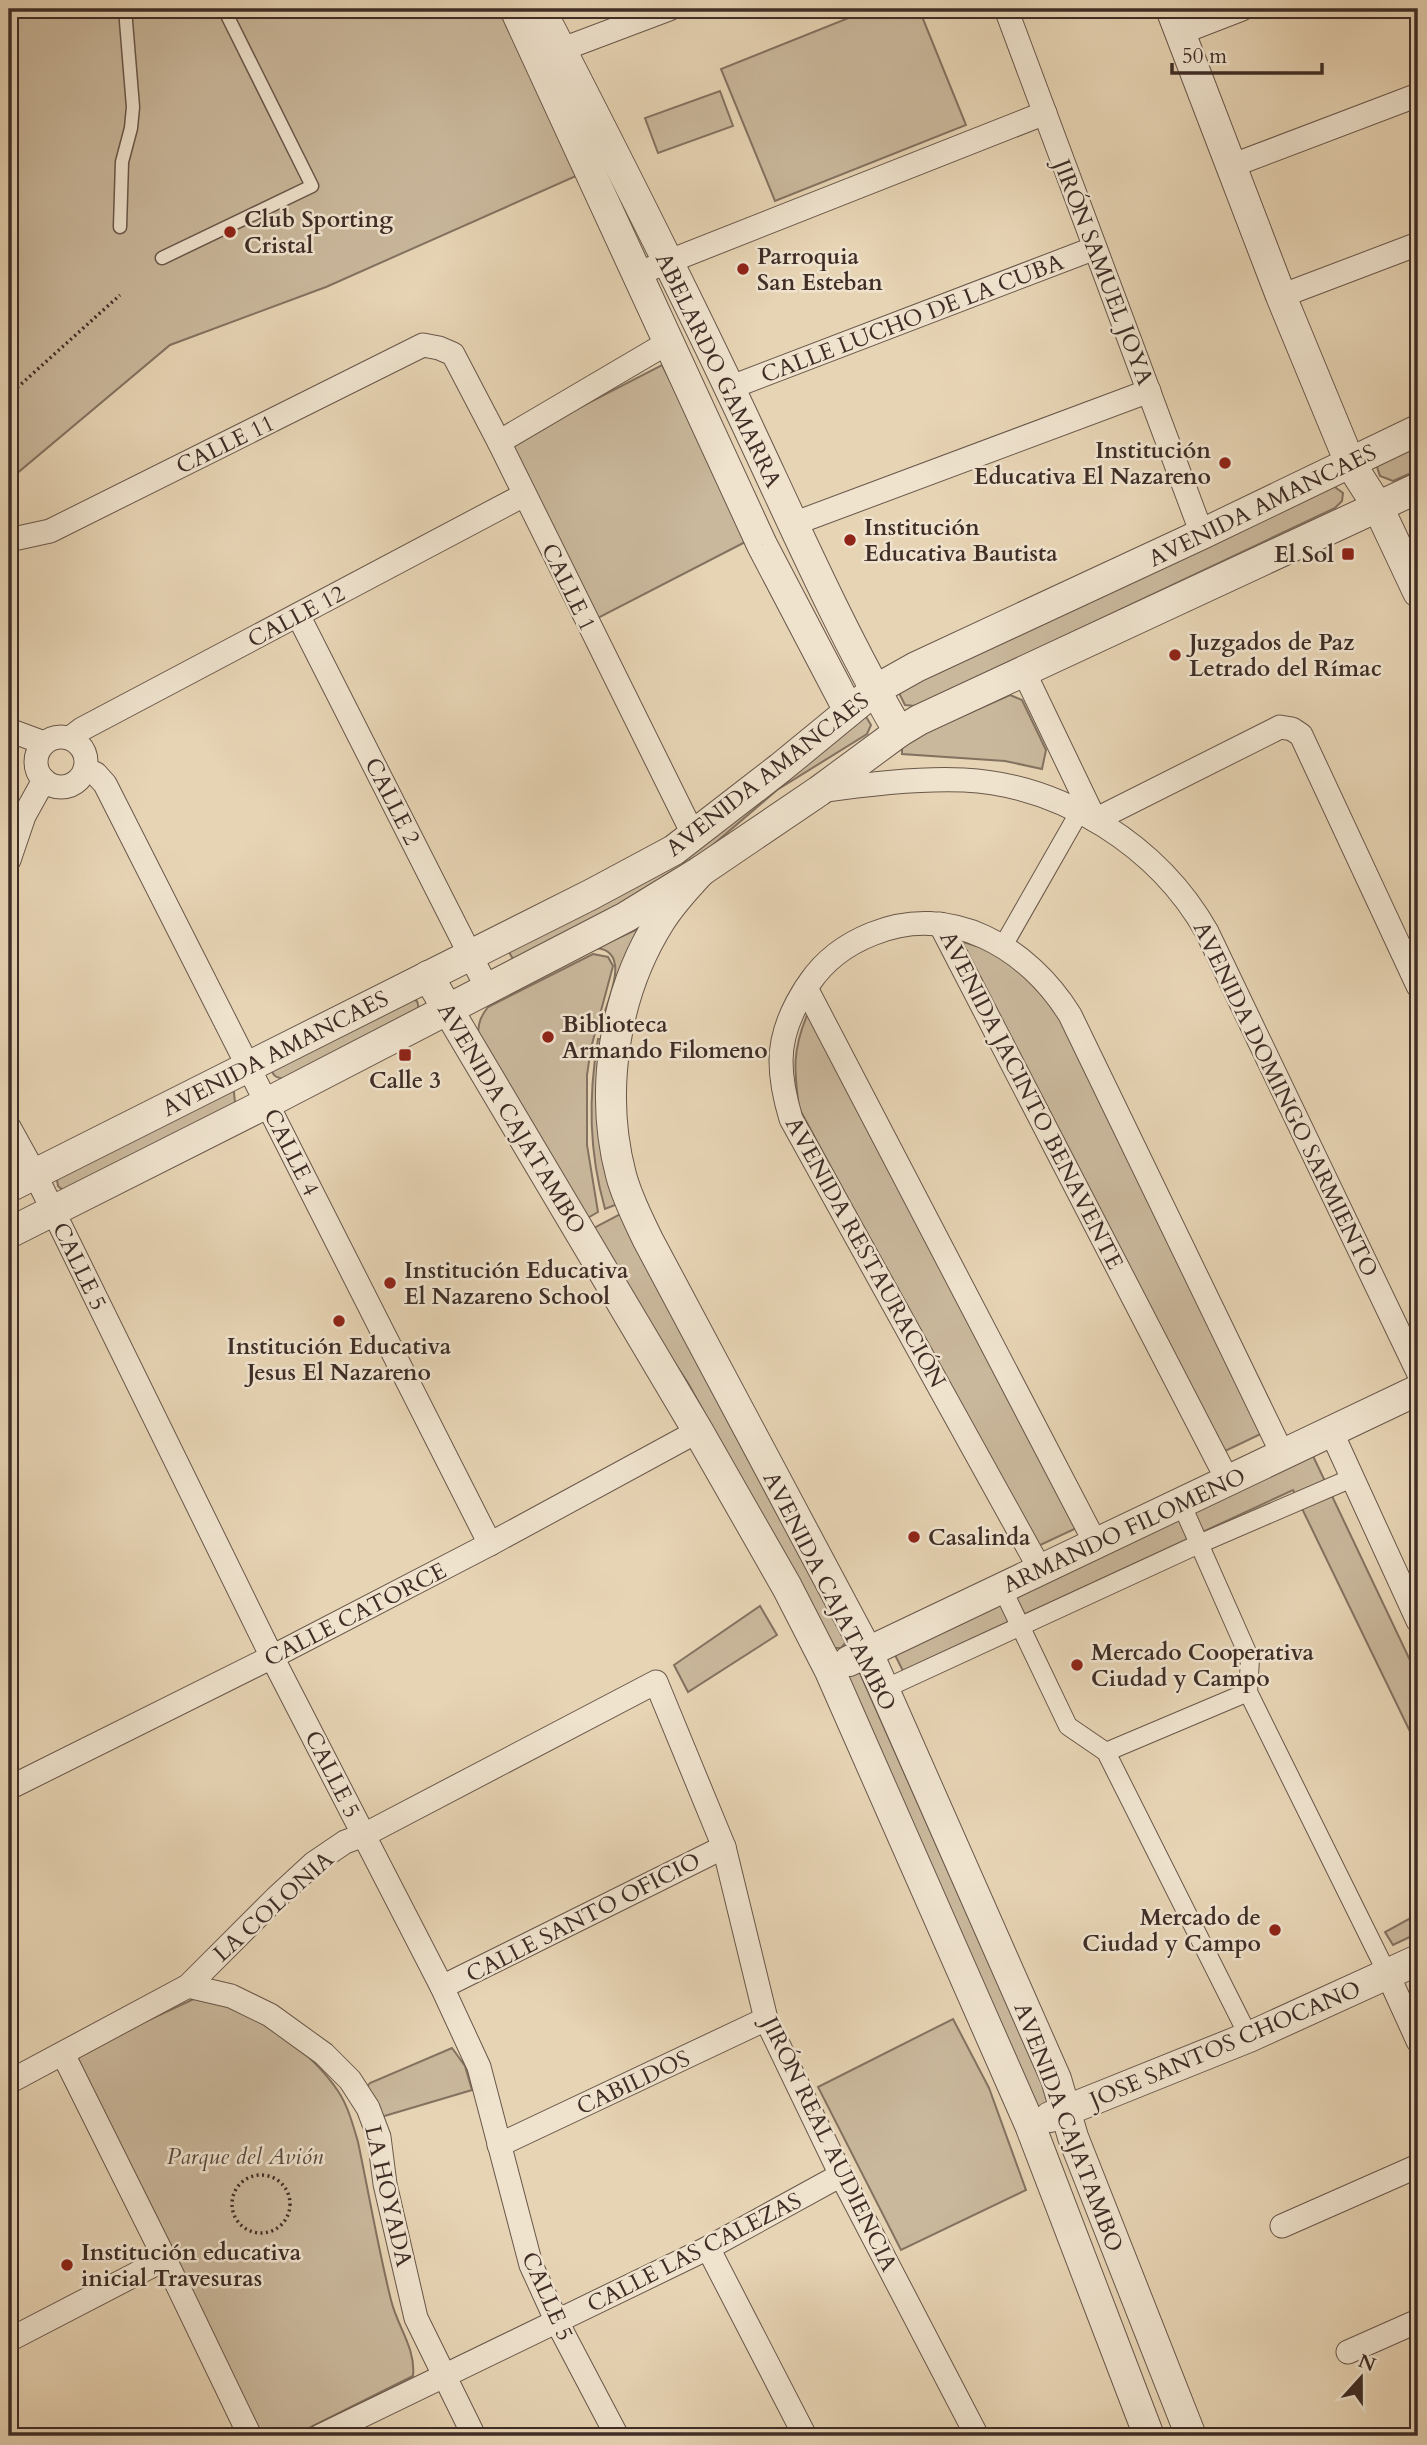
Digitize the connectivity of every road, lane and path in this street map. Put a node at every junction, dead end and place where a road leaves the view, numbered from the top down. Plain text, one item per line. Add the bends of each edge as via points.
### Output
1 (125, 9) edge
2 (224, 9) edge
3 (515, 9) edge
4 (540, 9) edge
5 (669, 9) edge
6 (1006, 9) edge
7 (1242, 9) edge
8 (1176, 21) edge
9 (549, 54) junction
10 (1418, 95) edge
11 (1045, 113) junction
12 (1231, 166) junction
13 (120, 227) dead end
14 (1418, 244) edge
15 (1095, 248) junction
16 (162, 258) dead end
17 (668, 262) junction
18 (638, 274) junction
19 (120, 295) dead end
20 (1282, 296) junction
21 (669, 342) junction
22 (439, 348) joint
23 (730, 388) junction
24 (1149, 391) junction
25 (9, 395) edge
26 (1418, 430) edge
27 (499, 442) junction
28 (1350, 463) junction
29 (1418, 488) edge
30 (524, 495) junction
31 (1378, 507) junction
32 (793, 524) junction
33 (1202, 534) junction
34 (9, 540) edge
35 (1418, 592) edge
36 (298, 615) junction
37 (1023, 670) junction
38 (874, 690) junction
39 (849, 711) junction
40 (9, 730) edge
41 (899, 732) junction
42 (70, 738) junction
43 (44, 743) junction
44 (85, 768) junction
45 (44, 780) junction
46 (819, 792) junction
47 (1087, 815) junction
48 (693, 834) junction
49 (9, 860) edge
50 (701, 871) junction
51 (940, 924) junction
52 (1003, 946) junction
53 (471, 954) junction
54 (428, 976) junction
55 (1418, 986) edge
56 (487, 988) junction
57 (806, 988) junction
58 (448, 1011) junction
59 (248, 1067) junction
60 (267, 1103) junction
61 (9, 1127) edge
62 (35, 1174) junction
63 (9, 1187) edge
64 (53, 1211) junction
65 (9, 1233) edge
66 (1418, 1372) edge
67 (1418, 1390) edge
68 (698, 1431) junction
69 (1331, 1432) junction
70 (1283, 1455) junction
71 (1352, 1478) junction
72 (1228, 1481) junction
73 (1181, 1503) junction
74 (489, 1544) junction
75 (1096, 1544) junction
76 (1199, 1544) junction
77 (1040, 1569) junction
78 (1002, 1588) junction
79 (1418, 1621) edge
80 (1022, 1627) junction
81 (866, 1651) junction
82 (272, 1657) junction
83 (830, 1671) junction
84 (656, 1682) joint
85 (882, 1690) junction
86 (1248, 1692) junction
87 (1106, 1752) junction
88 (9, 1788) edge
89 (364, 1835) junction
90 (724, 1847) junction
91 (1418, 1960) edge
92 (1388, 1975) junction
93 (188, 1986) junction
94 (442, 1987) junction
95 (766, 2019) junction
96 (1249, 2037) junction
97 (1418, 2041) edge
98 (63, 2054) junction
99 (9, 2082) edge
100 (1067, 2111) junction
101 (1030, 2125) junction
102 (499, 2145) junction
103 (1418, 2166) edge
104 (841, 2175) junction
105 (285, 2220) joint
106 (1282, 2226) dead end
107 (708, 2248) junction
108 (165, 2259) junction
109 (1418, 2321) edge
110 (557, 2322) junction
111 (9, 2340) edge
112 (1348, 2352) dead end
113 (1161, 2365) junction
114 (445, 2375) junction
115 (1127, 2379) junction
116 (250, 2436) edge
117 (320, 2436) edge
118 (474, 2436) edge
119 (617, 2436) edge
120 (805, 2436) edge
121 (977, 2436) edge
122 (1149, 2436) edge
123 (1191, 2436) edge

1 - 13 lane via 133,107 122,162
2 - 16 lane via 312,186
3 - 9 street, ABELARDO GAMARRA
4 - 9 street, ABELARDO GAMARRA
5 - 9 street
6 - 11 street, JIRÓN SAMUEL JOYA
7 - 8 street
8 - 12 street
9 - 17 street, ABELARDO GAMARRA
9 - 18 street, ABELARDO GAMARRA
10 - 12 street
11 - 15 street, JIRÓN SAMUEL JOYA
11 - 17 street
12 - 20 street
14 - 20 street
15 - 23 street, CALLE LUCHO DE LA CUBA
15 - 24 street, JIRÓN SAMUEL JOYA
17 - 18 street
17 - 23 street, ABELARDO GAMARRA
18 - 21 street, ABELARDO GAMARRA
19 - 25 path
20 - 28 street
21 - 27 street
21 - 39 street, ABELARDO GAMARRA via 762,545
22 - 27 street, CALLE 1 via 453,354
22 - 34 street, CALLE 11 via 423,345 50,531
23 - 32 street, ABELARDO GAMARRA
24 - 32 street
24 - 33 street, JIRÓN SAMUEL JOYA
26 - 28 street, AVENIDA AMANCAES
27 - 30 street, CALLE 1
28 - 31 street
28 - 33 street, AVENIDA AMANCAES
29 - 31 street, AVENIDA AMANCAES
30 - 36 street, CALLE 12
30 - 48 street, CALLE 1
31 - 35 street
31 - 37 street, AVENIDA AMANCAES
32 - 38 street, ABELARDO GAMARRA
33 - 38 street, AVENIDA AMANCAES
36 - 42 street, CALLE 12
36 - 53 street, CALLE 2
37 - 41 street, AVENIDA AMANCAES
37 - 47 street, AVENIDA DOMINGO SARMIENTO
38 - 39 street, AVENIDA AMANCAES
38 - 41 street, ABELARDO GAMARRA
39 - 48 street, AVENIDA AMANCAES
40 - 43 street
41 - 46 street, AVENIDA AMANCAES
42 - 43 street via 56,737
42 - 44 street via 84,752
43 - 45 street via 36,757
44 - 45 street via 68,786
44 - 59 street, CALLE 4 via 105,784
45 - 49 street via 24,816
46 - 47 street, AVENIDA DOMINGO SARMIENTO via 909,781 966,780 1028,792
46 - 50 street, AVENIDA AMANCAES
47 - 52 street
47 - 55 street via 1280,727 1292,729 1301,735
47 - 66 street, AVENIDA DOMINGO SARMIENTO via 1150,860 1194,909
48 - 53 street, AVENIDA AMANCAES via 662,856
50 - 56 street, AVENIDA AMANCAES via 626,917
50 - 81 street, AVENIDA CAJATAMBO via 660,921 628,990 612,1069 614,1139 621,1175 648,1240
51 - 52 street, AVENIDA JACINTO BENAVENTE via 967,929
51 - 57 street, AVENIDA RESTAURACIÓN via 903,925 859,940 835,955
51 - 72 street, AVENIDA JACINTO BENAVENTE
52 - 70 street, AVENIDA JACINTO BENAVENTE via 1041,976 1070,1015
53 - 54 street, AVENIDA AMANCAES
53 - 56 street, CALLE 2
54 - 58 street, AVENIDA CAJATAMBO
54 - 59 street, AVENIDA AMANCAES
56 - 58 street, AVENIDA AMANCAES
57 - 75 street
57 - 77 street, AVENIDA RESTAURACIÓN via 786,1028 781,1058 790,1119
58 - 60 street, AVENIDA AMANCAES
58 - 68 street, AVENIDA CAJATAMBO
59 - 60 street, CALLE 4
59 - 62 street, AVENIDA AMANCAES
60 - 64 street, AVENIDA AMANCAES
60 - 74 street, CALLE 4
61 - 62 street, CALLE 5
62 - 63 street, AVENIDA AMANCAES
62 - 64 street, CALLE 5
64 - 65 street, AVENIDA AMANCAES
64 - 82 street, CALLE 5
67 - 69 street, ARMANDO FILOMENO
68 - 74 street, CALLE CATORCE
68 - 83 street, AVENIDA CAJATAMBO
69 - 70 street, ARMANDO FILOMENO
69 - 71 street
70 - 72 street, ARMANDO FILOMENO
71 - 76 street
71 - 79 street
72 - 73 street, ARMANDO FILOMENO
73 - 75 street, ARMANDO FILOMENO
73 - 76 street
74 - 82 street, CALLE CATORCE
75 - 77 street, ARMANDO FILOMENO
76 - 80 street
76 - 86 street via 1250,1659
77 - 78 street, ARMANDO FILOMENO
78 - 80 street
78 - 81 street, ARMANDO FILOMENO
80 - 85 street
80 - 87 street via 1068,1726
81 - 83 street, ARMANDO FILOMENO
81 - 85 street, AVENIDA CAJATAMBO
82 - 88 street, CALLE CATORCE
82 - 89 street, CALLE 5
83 - 101 street, AVENIDA CAJATAMBO
84 - 89 street, LA COLONIA
84 - 90 street, JIRÓN REAL AUDIENCIA
85 - 100 street, AVENIDA CAJATAMBO
86 - 87 street
86 - 92 street
87 - 96 street
89 - 93 street, LA COLONIA via 314,1863
89 - 94 street, CALLE 5
90 - 94 street, CALLE SANTO OFICIO
90 - 95 street, JIRÓN REAL AUDIENCIA
91 - 92 street, JOSE SANTOS CHOCANO
92 - 96 street, JOSE SANTOS CHOCANO
92 - 97 street
93 - 98 street, LA COLONIA
93 - 114 street, LA HOYADA via 231,1996 270,2015 324,2054 350,2080 379,2137 385,2184 416,2318
94 - 102 street, CALLE 5 via 479,2067
95 - 102 street, CABILDOS
95 - 104 street, JIRÓN REAL AUDIENCIA
96 - 100 street, JOSE SANTOS CHOCANO
98 - 99 street, LA COLONIA
98 - 108 street
100 - 101 street, JOSE SANTOS CHOCANO
100 - 113 street, AVENIDA CAJATAMBO
101 - 115 street, AVENIDA CAJATAMBO
102 - 110 street, CALLE 5 via 531,2265
103 - 106 street
104 - 107 street, CALLE LAS CALEZAS
104 - 121 street, JIRÓN REAL AUDIENCIA
105 - 105 path via 289,2199 277,2180 256,2176 237,2188 233,2210 245,2228 267,2233
107 - 110 street, CALLE LAS CALEZAS
107 - 120 street
108 - 111 street
108 - 116 street
109 - 112 street
110 - 114 street, CALLE LAS CALEZAS
110 - 119 street, CALLE 5
113 - 115 street
113 - 123 street, AVENIDA CAJATAMBO
114 - 117 street, CALLE LAS CALEZAS
114 - 118 street, LA HOYADA
115 - 122 street, AVENIDA CAJATAMBO

